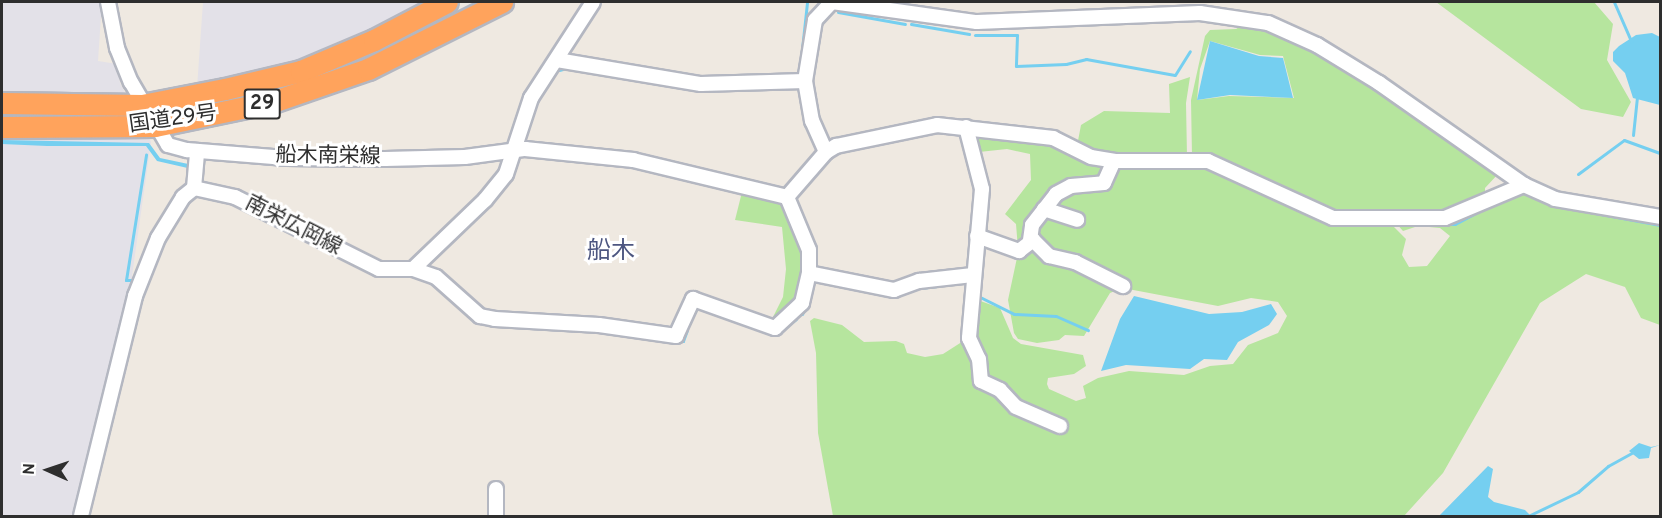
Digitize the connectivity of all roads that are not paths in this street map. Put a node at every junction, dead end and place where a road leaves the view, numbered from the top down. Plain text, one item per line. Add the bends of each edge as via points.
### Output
1 (108, 2) edge
2 (447, 2) edge
3 (502, 2) edge
4 (593, 2) edge
5 (1240, 2) edge
6 (918, 9) edge
7 (1240, 17) junction
8 (557, 60) junction
9 (805, 81) junction
10 (2, 104) edge
11 (142, 105) junction
12 (155, 126) junction
13 (2, 127) edge
14 (966, 127) junction
15 (513, 150) junction
16 (198, 151) junction
17 (826, 152) junction
18 (1114, 161) junction
19 (1524, 185) junction
20 (194, 188) junction
21 (787, 197) junction
22 (1044, 209) junction
23 (1660, 217) edge
24 (1077, 220) dead end
25 (977, 236) junction
26 (1030, 240) junction
27 (412, 269) junction
28 (809, 273) junction
29 (973, 275) junction
30 (1123, 286) dead end
31 (1060, 426) dead end
32 (496, 489) dead end
33 (81, 516) edge
34 (496, 516) edge

1 - 11 street, 船木南栄線 via 117,48
2 - 11 highway, 国道29号 / 29 via 374,40 301,71
3 - 12 highway, 国道29号 / 29 via 368,69 275,101
4 - 8 street
5 - 7 street
6 - 7 street via 977,22 1200,13
6 - 9 street via 832,2 819,11 815,20
7 - 19 street via 1268,23 1317,45 1379,83
8 - 9 street via 701,84
8 - 15 street via 531,98
9 - 17 street via 812,121
10 - 11 highway, 国道29号 / 29
11 - 12 street, 船木南栄線
12 - 13 highway, 国道29号 / 29
12 - 16 street, 船木南栄線 via 168,145
14 - 17 street via 938,125 836,146
14 - 18 street via 1053,138 1091,157
14 - 25 street via 982,189
15 - 16 street, 船木南栄線 via 465,157 385,159 286,158
15 - 21 street, 船木南栄線 via 633,160
15 - 27 street via 506,174 485,200
16 - 20 street
17 - 21 street
18 - 19 street via 1208,161 1333,218 1445,218
18 - 22 street via 1104,183 1060,190
19 - 23 street via 1555,199
20 - 27 street, 南栄広岡線 via 235,197 379,269
20 - 33 street via 172,212 135,296
21 - 28 street via 809,250
22 - 24 street
22 - 26 street via 1032,225
25 - 26 street via 1019,251
25 - 29 street
26 - 30 street via 1049,256 1075,262
27 - 28 street via 436,277 480,316 599,325 676,336 693,299 774,327 802,303
28 - 29 street via 894,290 919,281
29 - 31 street via 969,338 979,359 981,381 1000,390 1016,407
32 - 34 street

